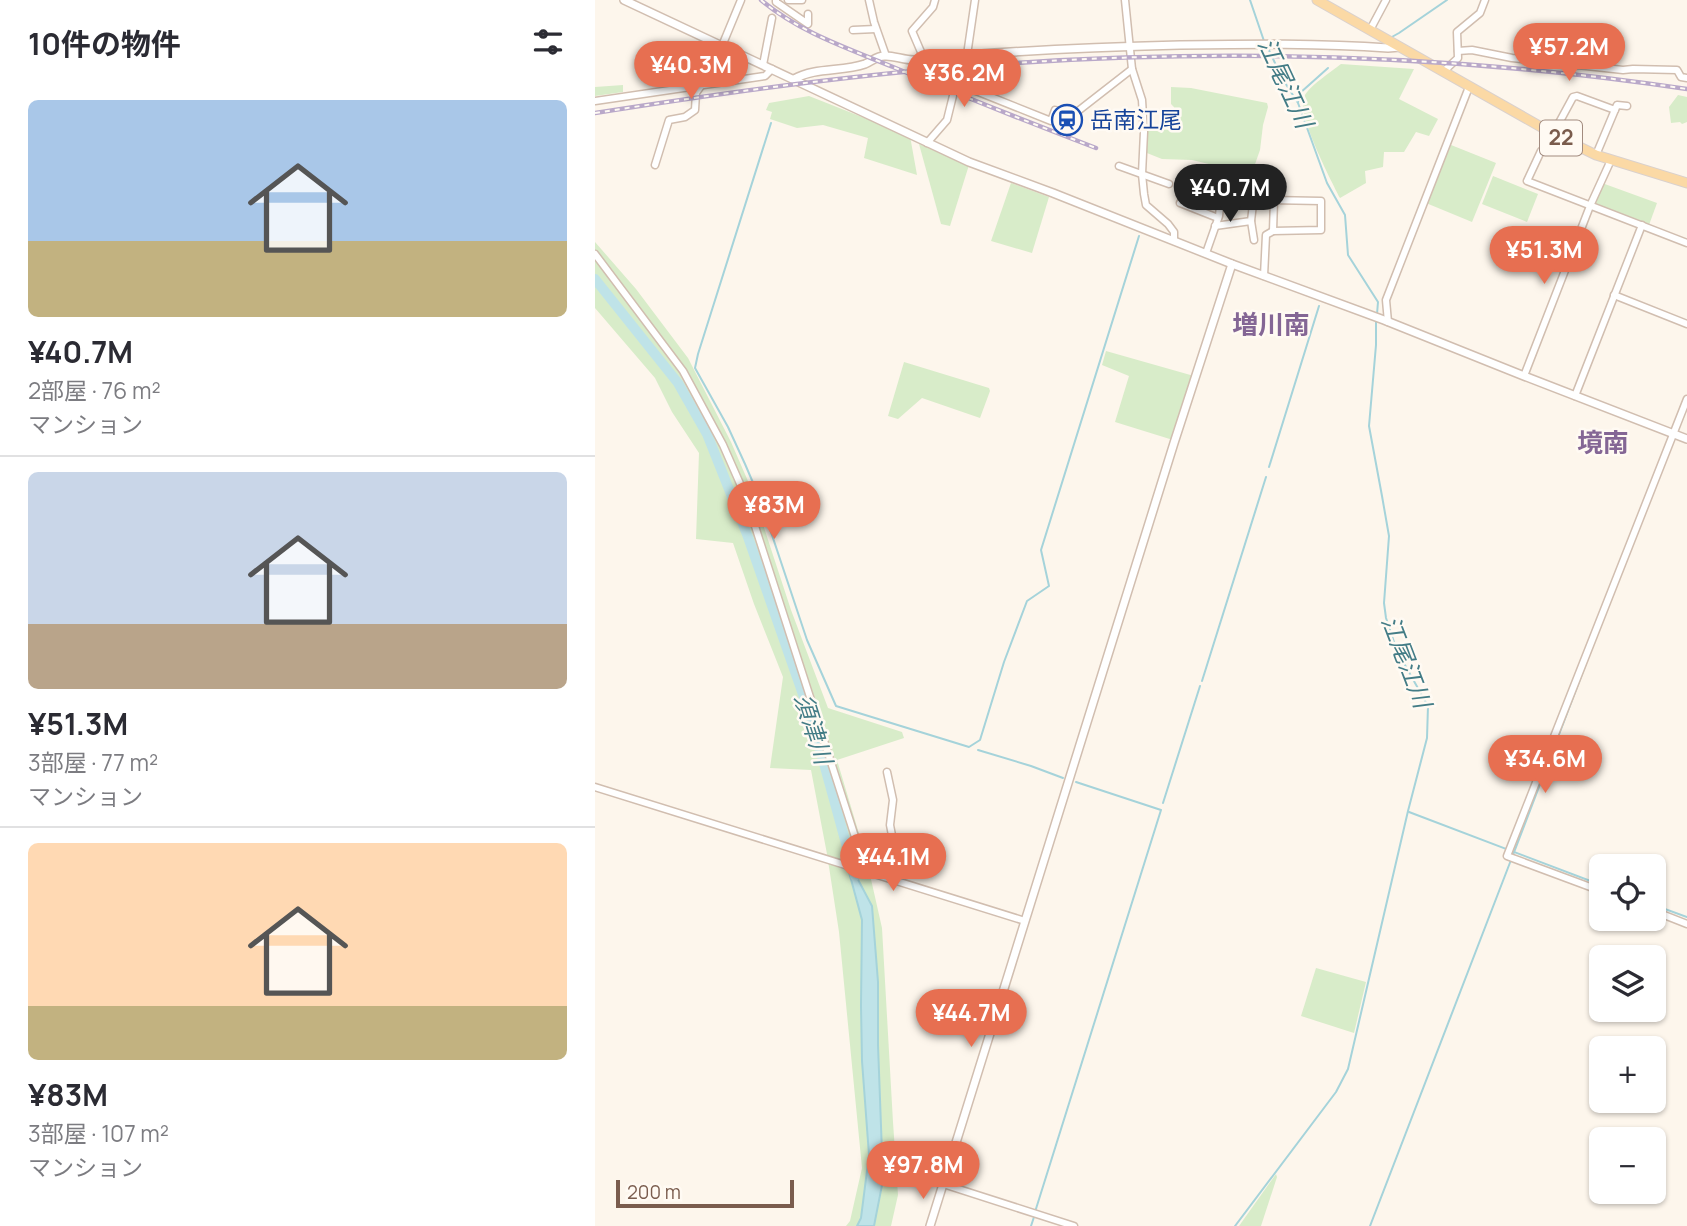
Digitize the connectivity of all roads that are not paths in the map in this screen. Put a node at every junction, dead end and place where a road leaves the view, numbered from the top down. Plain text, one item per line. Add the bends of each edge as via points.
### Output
1 (624, 0) edge
2 (741, 0) edge
3 (776, 0) edge
4 (788, 0) edge
5 (869, 0) edge
6 (935, 0) edge
7 (975, 0) edge
8 (1125, 0) edge
9 (1317, 0) edge
10 (1386, 0) edge
11 (1485, 0) edge
12 (802, 1) edge
13 (808, 14) dead end
14 (772, 18) dead end
15 (876, 29) junction
16 (853, 30) dead end
17 (1370, 30) junction
18 (1392, 42) junction
19 (722, 46) junction
20 (1130, 46) junction
21 (1458, 51) junction
22 (965, 55) junction
23 (886, 56) junction
24 (925, 59) junction
25 (764, 65) junction
26 (772, 69) junction
27 (1132, 69) junction
28 (1444, 71) junction
29 (1687, 78) edge
30 (794, 79) junction
31 (956, 83) junction
32 (701, 86) junction
33 (1469, 87) junction
34 (595, 101) edge
35 (1627, 106) dead end
36 (1615, 110) junction
37 (1555, 135) junction
38 (927, 143) junction
39 (1596, 155) junction
40 (1611, 160) junction
41 (655, 165) dead end
42 (1119, 166) dead end
43 (1142, 174) junction
44 (1687, 183) edge
45 (1169, 184) dead end
46 (1249, 190) dead end
47 (1180, 203) dead end
48 (1253, 204) dead end
49 (1590, 206) junction
50 (1218, 218) junction
51 (1251, 221) junction
52 (1642, 225) junction
53 (1215, 226) junction
54 (1273, 231) junction
55 (1174, 240) junction
56 (1254, 240) dead end
57 (1687, 243) edge
58 (1206, 253) junction
59 (595, 254) edge
60 (1232, 264) junction
61 (1264, 276) junction
62 (1613, 295) junction
63 (1386, 321) junction
64 (1687, 324) edge
65 (1524, 376) junction
66 (1575, 396) junction
67 (1687, 399) edge
68 (1674, 434) junction
69 (1687, 439) edge
70 (887, 772) dead end
71 (595, 787) edge
72 (866, 871) junction
73 (896, 880) junction
74 (1589, 887) edge
75 (1666, 916) edge
76 (1025, 921) junction
77 (1687, 924) edge
78 (943, 1184) junction
79 (930, 1226) edge
80 (1075, 1226) edge

1 - 19 street
2 - 19 street
3 - 13 street via 808,24
4 - 12 street
5 - 15 street
6 - 24 street via 912,31
7 - 22 street
8 - 20 street
9 - 17 main road, 22
10 - 17 street
11 - 21 street via 1480,13 1457,32
14 - 25 street
15 - 16 street
15 - 23 street
17 - 18 main road, 22
18 - 20 street via 1388,48
18 - 28 main road, 22
19 - 25 street
19 - 32 street via 707,67
20 - 22 street
20 - 27 street
21 - 28 street via 1458,58
21 - 29 street via 1623,70 1677,70
22 - 24 street
22 - 31 street
23 - 24 street
23 - 30 street via 865,64 806,72
24 - 31 street
25 - 26 street
26 - 30 street
26 - 32 street via 765,75
27 - 31 street via 1073,115 1055,110 1051,121
27 - 43 street via 1142,100
28 - 33 main road, 22
30 - 38 street
31 - 38 street via 947,120
32 - 34 street
32 - 41 street via 695,110 669,120
33 - 37 main road, 22
33 - 63 street via 1387,300
35 - 36 street via 1617,105
36 - 37 street via 1573,97
36 - 39 street
37 - 39 main road, 22
37 - 49 street via 1541,151 1527,181
38 - 55 street
39 - 40 main road, 22
40 - 44 main road, 22
40 - 49 street
42 - 43 street
43 - 45 street
43 - 55 street via 1146,205 1168,224
46 - 50 street via 1221,196
47 - 50 street
48 - 51 street
49 - 52 street
49 - 65 street
50 - 53 street
51 - 53 street
51 - 56 street
52 - 57 street
52 - 62 street
53 - 58 street
54 - 54 street via 1272,200 1321,201 1321,230
54 - 61 street via 1266,235
55 - 58 street
58 - 60 street
59 - 72 street via 683,370 740,482
60 - 61 street
60 - 76 street
61 - 63 street
62 - 64 street
62 - 66 street
63 - 65 street
65 - 66 street
66 - 68 street
67 - 68 street
68 - 69 street
68 - 74 street via 1507,856
70 - 73 street via 893,800 890,825 898,866
71 - 72 street
72 - 73 street
73 - 76 street
75 - 77 street
76 - 78 street
78 - 79 street
78 - 80 street

